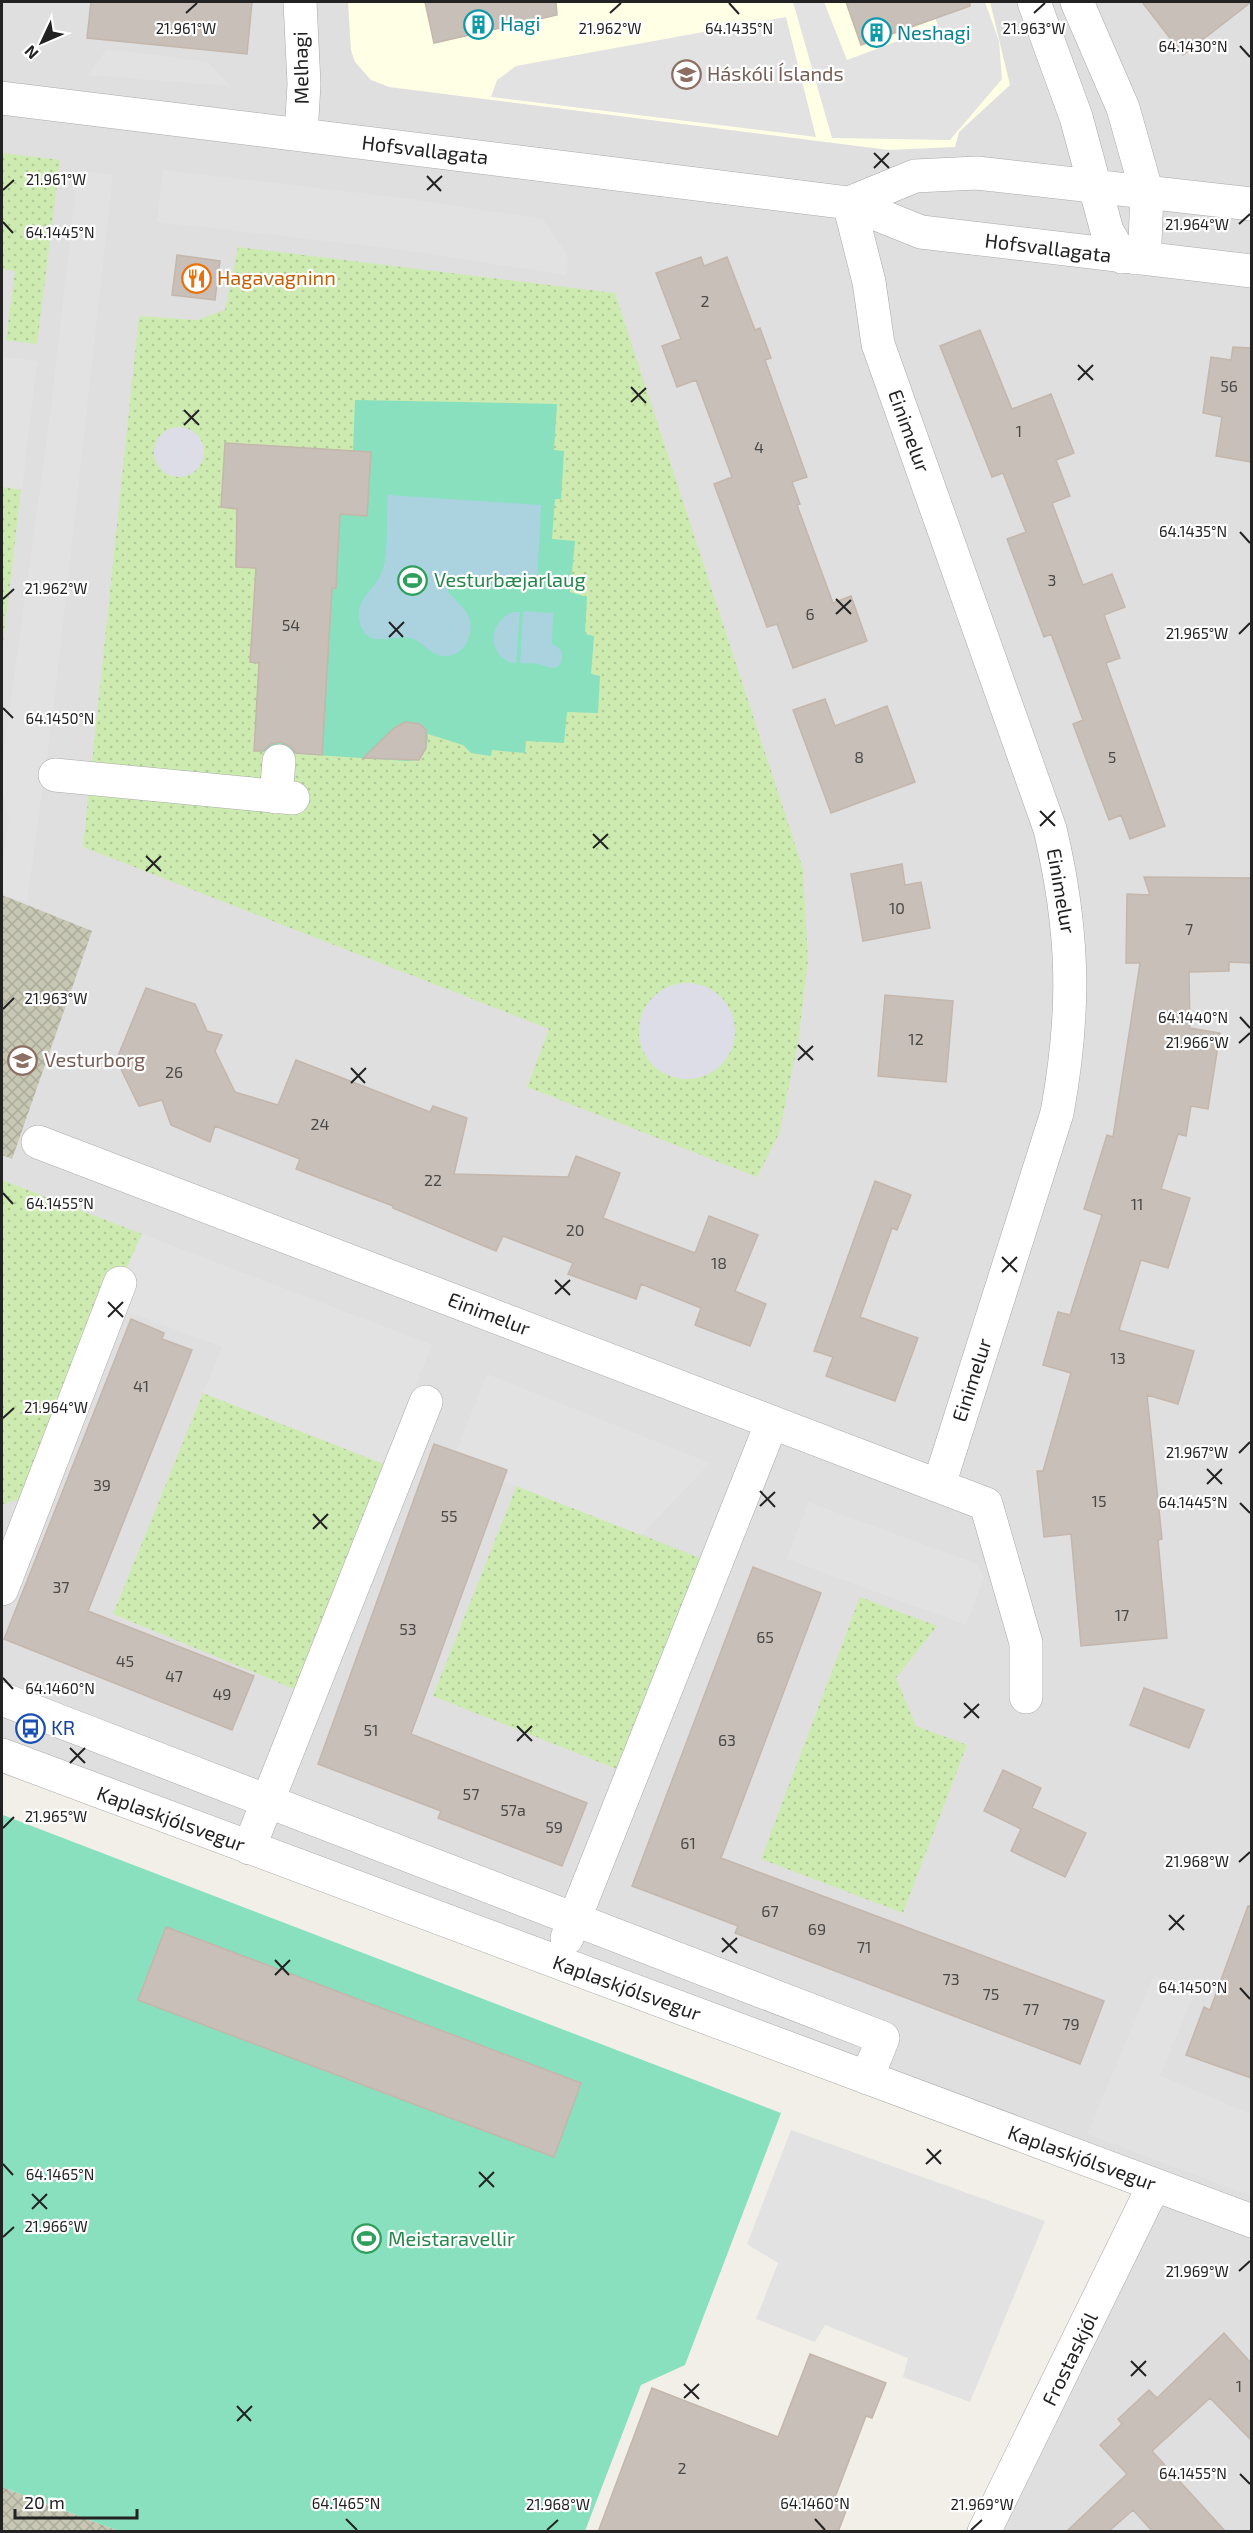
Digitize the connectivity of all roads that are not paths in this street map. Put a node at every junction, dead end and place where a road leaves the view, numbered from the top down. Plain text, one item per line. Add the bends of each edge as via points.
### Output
1 (300, 2) edge
2 (1034, 2) edge
3 (1077, 2) edge
4 (2, 98) edge
5 (301, 135) junction
6 (1094, 187) junction
7 (1147, 193) junction
8 (849, 202) junction
9 (1251, 204) edge
10 (1129, 258) junction
11 (1251, 271) edge
12 (279, 761) dead end
13 (55, 775) dead end
14 (38, 1142) dead end
15 (120, 1283) dead end
16 (426, 1402) dead end
17 (772, 1422) junction
18 (939, 1485) junction
19 (2, 1589) edge
20 (1026, 1696) dead end
21 (2, 1699) edge
22 (2, 1755) edge
23 (267, 1802) junction
24 (249, 1848) junction
25 (574, 1920) junction
26 (557, 1962) junction
27 (867, 2078) junction
28 (1154, 2185) junction
29 (1251, 2221) edge
30 (984, 2532) edge

1 - 5 street, Melhagi via 304,84
2 - 6 street via 1076,117
3 - 7 street via 1124,108
4 - 5 street, Hofsvallagata
5 - 8 street, Hofsvallagata
6 - 7 street, Hofsvallagata
6 - 8 street, Hofsvallagata via 986,173 915,176
6 - 10 street via 1107,231
7 - 9 street, Hofsvallagata
7 - 10 street via 1145,242
8 - 10 street, Hofsvallagata via 921,232
8 - 18 street, Einimelur via 869,282 878,344 1050,829 1070,936 1067,1054 1057,1113
10 - 11 street, Hofsvallagata
12 - 13 street via 284,797
14 - 17 street, Einimelur
15 - 19 street
16 - 23 street
17 - 18 street, Einimelur
17 - 25 street
18 - 20 street, Einimelur via 986,1504 1026,1643
21 - 23 street
22 - 24 street, Kaplaskjólsvegur
23 - 24 street
23 - 25 street
24 - 26 street, Kaplaskjólsvegur
25 - 26 street
25 - 27 street via 883,2038
26 - 27 street, Kaplaskjólsvegur
27 - 28 street, Kaplaskjólsvegur
28 - 29 street, Kaplaskjólsvegur
28 - 30 street, Frostaskjól

